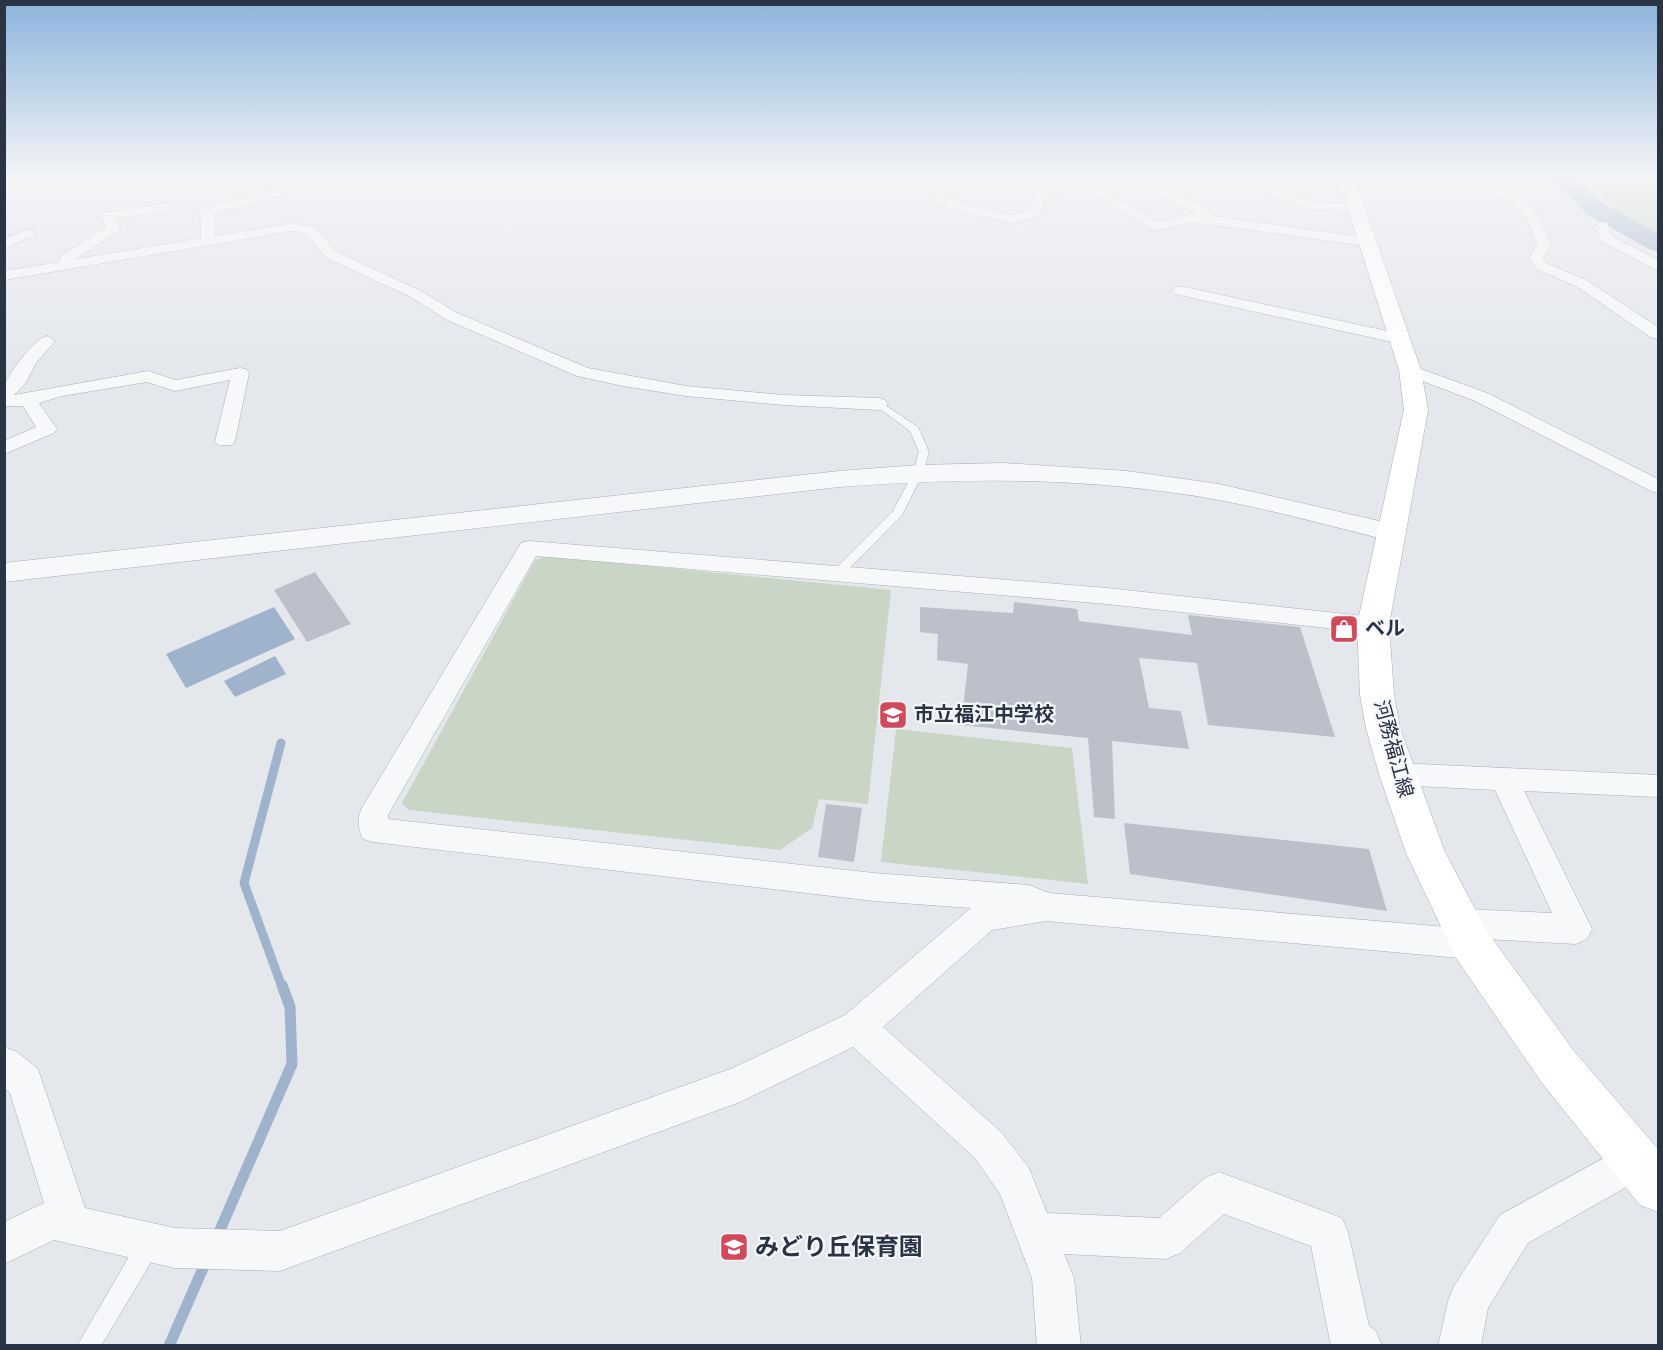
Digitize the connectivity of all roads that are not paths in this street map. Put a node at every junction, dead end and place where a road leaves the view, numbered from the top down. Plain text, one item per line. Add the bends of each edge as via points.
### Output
1 (95, 240) edge
2 (145, 240) edge
3 (208, 240) edge
4 (318, 240) edge
5 (1354, 240) edge
6 (1543, 240) edge
7 (1612, 240) edge
8 (1368, 242) joint
9 (80, 251) junction
10 (55, 266) junction
11 (1659, 267) edge
12 (4, 276) edge
13 (1180, 291) dead end
14 (1659, 333) edge
15 (46, 341) dead end
16 (1405, 355) junction
17 (4, 395) edge
18 (28, 400) junction
19 (4, 401) edge
20 (879, 404) joint
21 (225, 441) dead end
22 (4, 448) edge
23 (918, 473) junction
24 (1659, 487) edge
25 (1391, 532) junction
26 (4, 573) edge
27 (836, 575) junction
28 (1372, 625) junction
29 (1397, 774) junction
30 (1504, 779) junction
31 (1659, 786) edge
32 (1046, 907) junction
33 (1466, 934) junction
34 (857, 1027) junction
35 (4, 1065) edge
36 (1647, 1174) edge
37 (71, 1225) junction
38 (1035, 1233) junction
39 (150, 1242) junction
40 (4, 1244) edge
41 (88, 1346) edge
42 (1059, 1346) edge
43 (1361, 1346) edge
44 (1459, 1346) edge

1 - 9 street
2 - 9 street
3 - 10 street
4 - 20 street via 332,255 416,294 451,316 583,372 687,391
5 - 8 street
6 - 14 street via 1536,258 1540,266 1581,283
7 - 11 street
8 - 16 main road, 河務福江線
9 - 10 street
10 - 12 street
13 - 16 street
15 - 17 street
16 - 24 street
16 - 25 main road, 河務福江線 via 1416,410
18 - 19 street
18 - 21 street via 148,376 175,386 240,373
18 - 22 street via 47,429
20 - 23 lane via 914,429 924,452
23 - 25 street via 1003,471 1166,484 1262,501
23 - 26 street
23 - 27 lane via 898,513
25 - 28 main road, 河務福江線
27 - 28 street via 1107,596
27 - 32 street via 529,548 373,814 373,830 874,887 1029,899
28 - 29 main road, 河務福江線 via 1377,695
29 - 30 street
29 - 33 main road, 河務福江線 via 1426,853
30 - 31 street
30 - 33 street via 1576,929
32 - 33 street
32 - 34 street via 984,917
33 - 36 main road, 河務福江線 via 1558,1067
34 - 38 street via 988,1145 1015,1182
34 - 39 street via 740,1084 280,1251 175,1248
35 - 37 street via 25,1083
36 - 44 street via 1514,1229 1469,1301
37 - 39 street
37 - 40 street via 52,1220
38 - 42 street via 1053,1278
38 - 43 street via 1166,1239 1219,1192 1328,1232 1350,1340
39 - 41 lane

